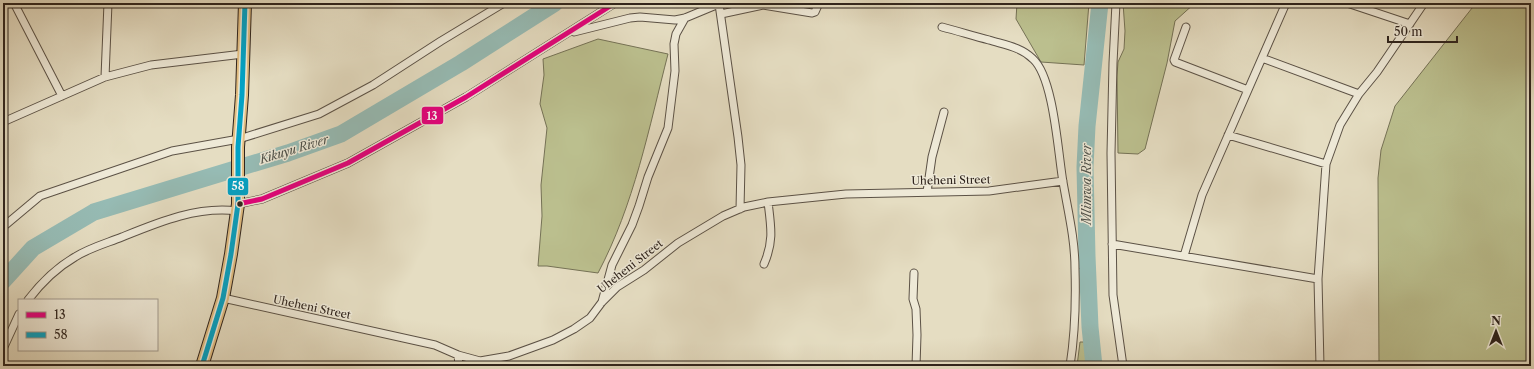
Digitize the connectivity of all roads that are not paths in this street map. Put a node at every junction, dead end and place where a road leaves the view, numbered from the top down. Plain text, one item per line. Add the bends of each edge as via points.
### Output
1 (14, 3) edge
2 (108, 3) edge
3 (245, 3) edge
4 (504, 3) edge
5 (615, 3) edge
6 (720, 3) edge
7 (819, 3) edge
8 (1116, 3) edge
9 (1286, 3) edge
10 (1347, 3) edge
11 (1424, 3) edge
12 (720, 14) junction
13 (685, 18) junction
14 (1410, 24) junction
15 (942, 26) dead end
16 (1186, 27) dead end
17 (566, 34) junction
18 (243, 54) junction
19 (1262, 58) junction
20 (104, 78) junction
21 (1248, 90) junction
22 (1359, 94) junction
23 (62, 96) junction
24 (944, 112) dead end
25 (3, 122) edge
26 (1228, 135) junction
27 (238, 144) junction
28 (1326, 164) junction
29 (1063, 181) junction
30 (927, 192) junction
31 (768, 202) junction
32 (237, 205) junction
33 (740, 209) junction
34 (3, 227) edge
35 (1112, 244) junction
36 (1184, 256) junction
37 (764, 264) dead end
38 (914, 273) dead end
39 (1318, 279) junction
40 (223, 298) junction
41 (29, 299) edge
42 (602, 302) junction
43 (18, 316) edge
44 (3, 349) edge
45 (458, 355) junction
46 (202, 366) edge
47 (459, 366) edge
48 (916, 366) edge
49 (1070, 366) edge
50 (1123, 366) edge
51 (1320, 366) edge

1 - 23 street
2 - 20 street
3 - 18 highway
4 - 27 street via 373,85 319,114
5 - 17 street
6 - 12 street
6 - 13 street
7 - 12 street via 812,13 763,5
8 - 35 street via 1112,63
9 - 19 street
10 - 14 street
11 - 14 street
12 - 33 street via 738,137
13 - 17 street via 630,18
13 - 42 street via 676,34 674,44 675,71 668,128 632,225 612,265
14 - 22 street
15 - 29 street via 1023,51 1035,60 1044,79 1055,124
16 - 21 street via 1175,62
17 - 32 street via 466,97 348,163 262,199
18 - 20 street via 151,65
18 - 27 highway
19 - 21 street
19 - 22 street
20 - 23 street
21 - 26 street
22 - 28 street via 1340,125
23 - 25 street
24 - 30 street via 932,157
26 - 28 street
26 - 36 street via 1202,195
27 - 32 highway
27 - 34 street via 172,151 40,196
28 - 39 street
29 - 30 street, Uheheni Street via 989,191
29 - 49 street via 1075,268 1075,331
30 - 31 street, Uheheni Street via 846,194
31 - 33 street, Uheheni Street
31 - 37 street via 771,237 770,250
32 - 40 highway
32 - 41 street via 183,215 75,256 50,275
33 - 42 street, Uheheni Street via 722,216 678,243
35 - 36 street
35 - 50 street via 1112,295
36 - 39 street
38 - 48 street
39 - 51 street
40 - 45 street, Uheheni Street via 435,345
40 - 46 highway
42 - 45 street, Uheheni Street via 590,318 553,340 509,356 480,361
43 - 44 street
45 - 47 street

